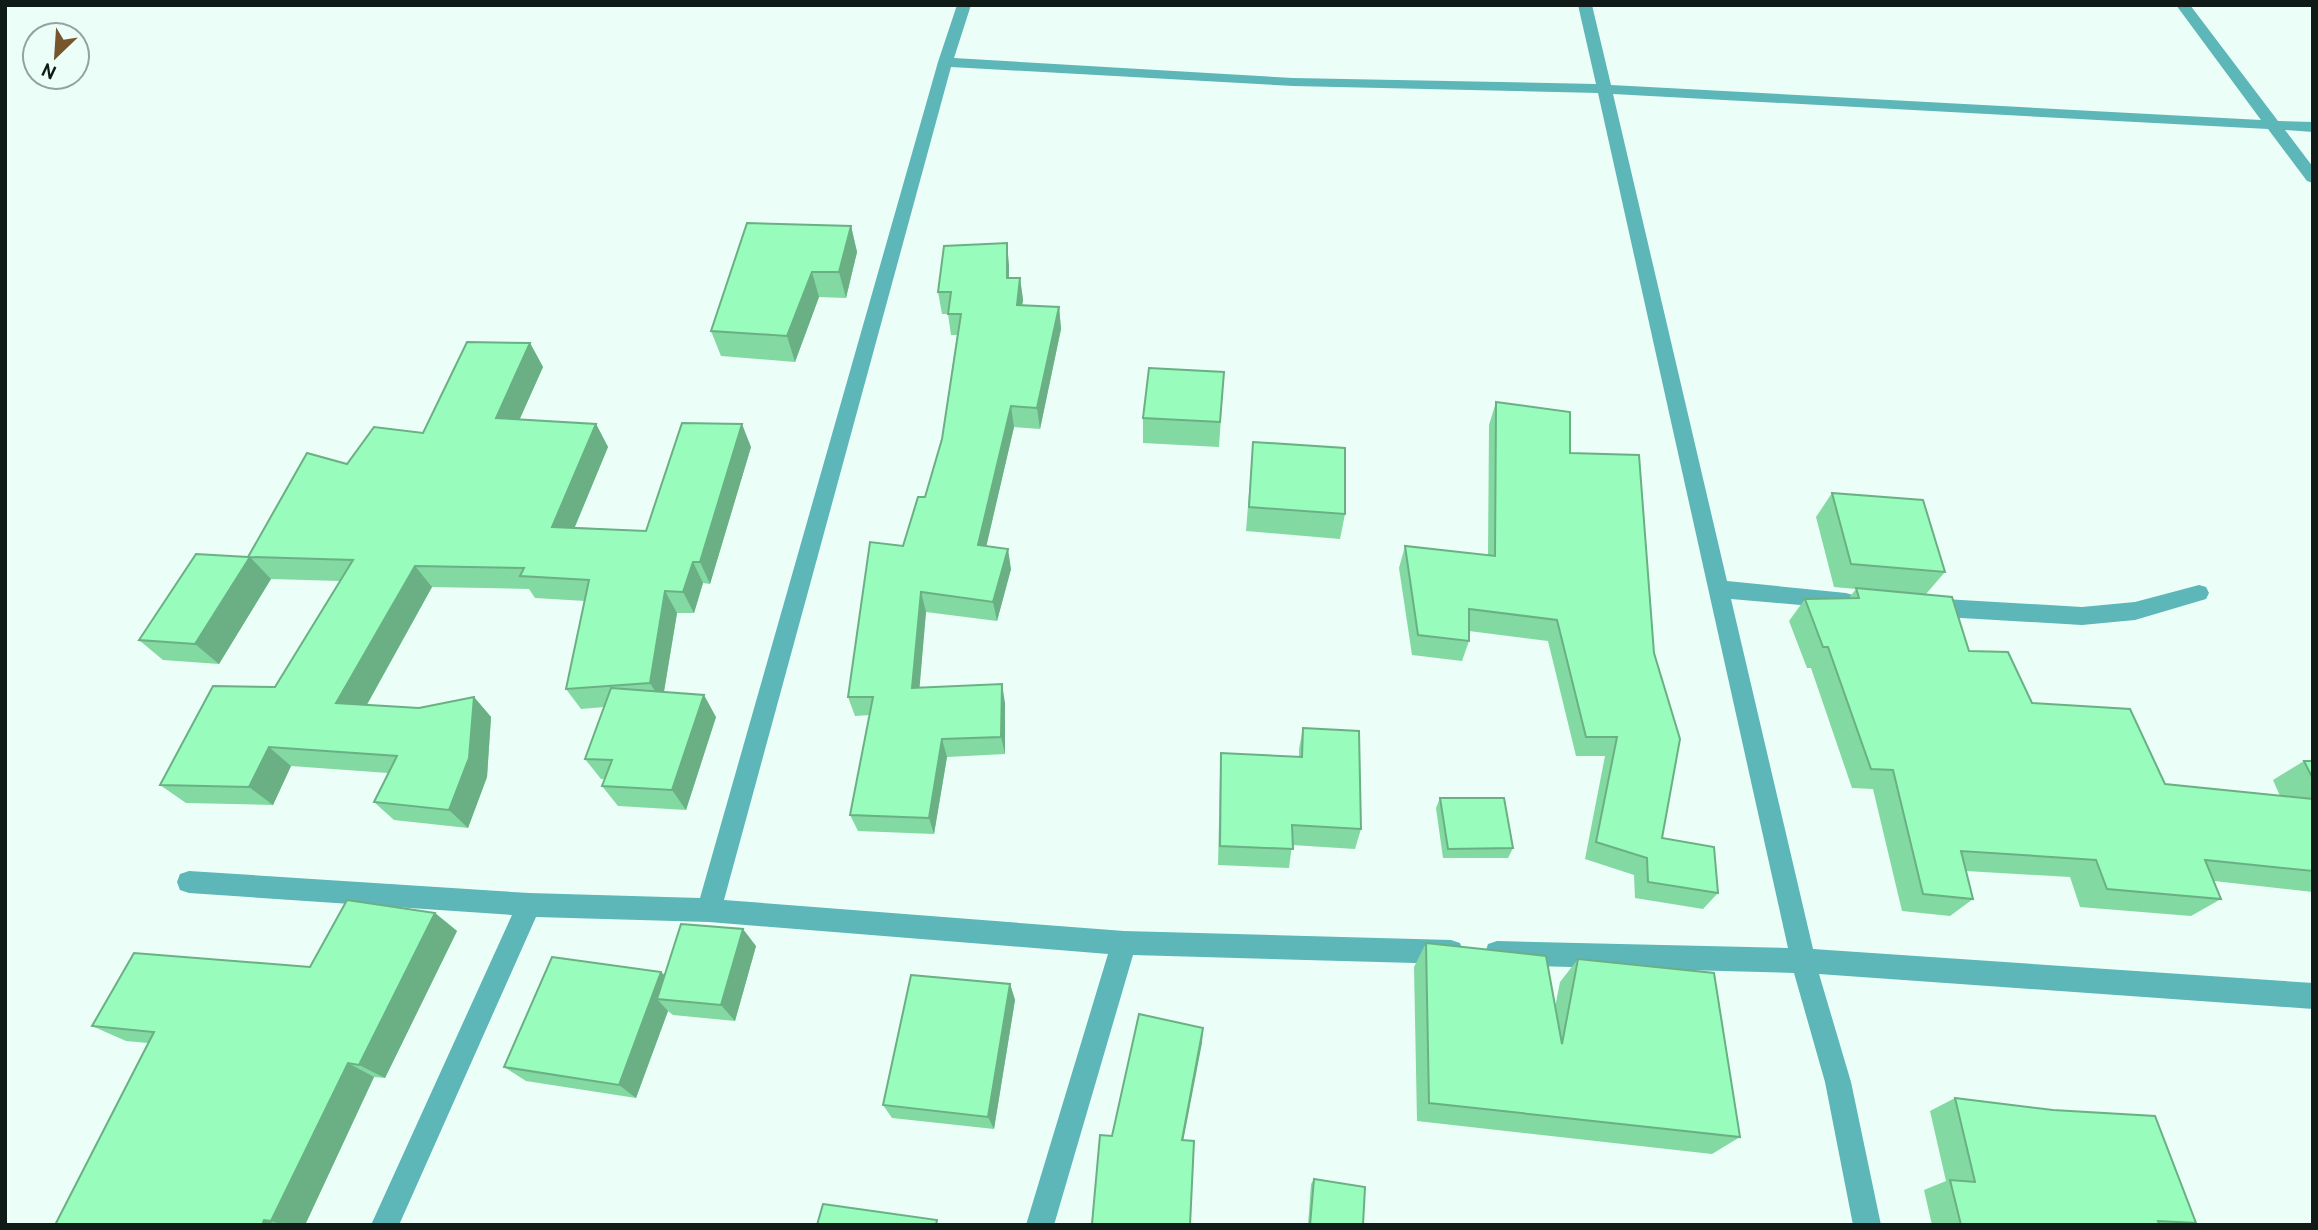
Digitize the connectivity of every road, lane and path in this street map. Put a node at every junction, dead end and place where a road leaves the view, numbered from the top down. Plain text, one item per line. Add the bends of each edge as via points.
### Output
1 (964, 5) edge
2 (1585, 5) edge
3 (2183, 5) edge
4 (945, 62) junction
5 (1604, 89) junction
6 (2273, 126) junction
7 (2313, 127) edge
8 (2313, 178) edge
9 (1718, 589) junction
10 (2199, 593) dead end
11 (1872, 603) edge
12 (1899, 605) edge
13 (189, 882) dead end
14 (529, 905) junction
15 (709, 910) junction
16 (1124, 943) junction
17 (1803, 961) junction
18 (2313, 996) edge
19 (385, 1225) edge
20 (1040, 1225) edge
21 (1867, 1225) edge

1 - 4 street
2 - 5 street
3 - 6 street
4 - 5 street via 1293,82
4 - 15 street
5 - 6 street
5 - 9 street
6 - 7 street
6 - 8 street
9 - 11 street
9 - 17 street
10 - 12 street via 2135,611 2082,616
13 - 14 street
14 - 15 street
14 - 19 street
15 - 16 street
16 - 17 street
16 - 20 street
17 - 18 street
17 - 21 street via 1838,1083

